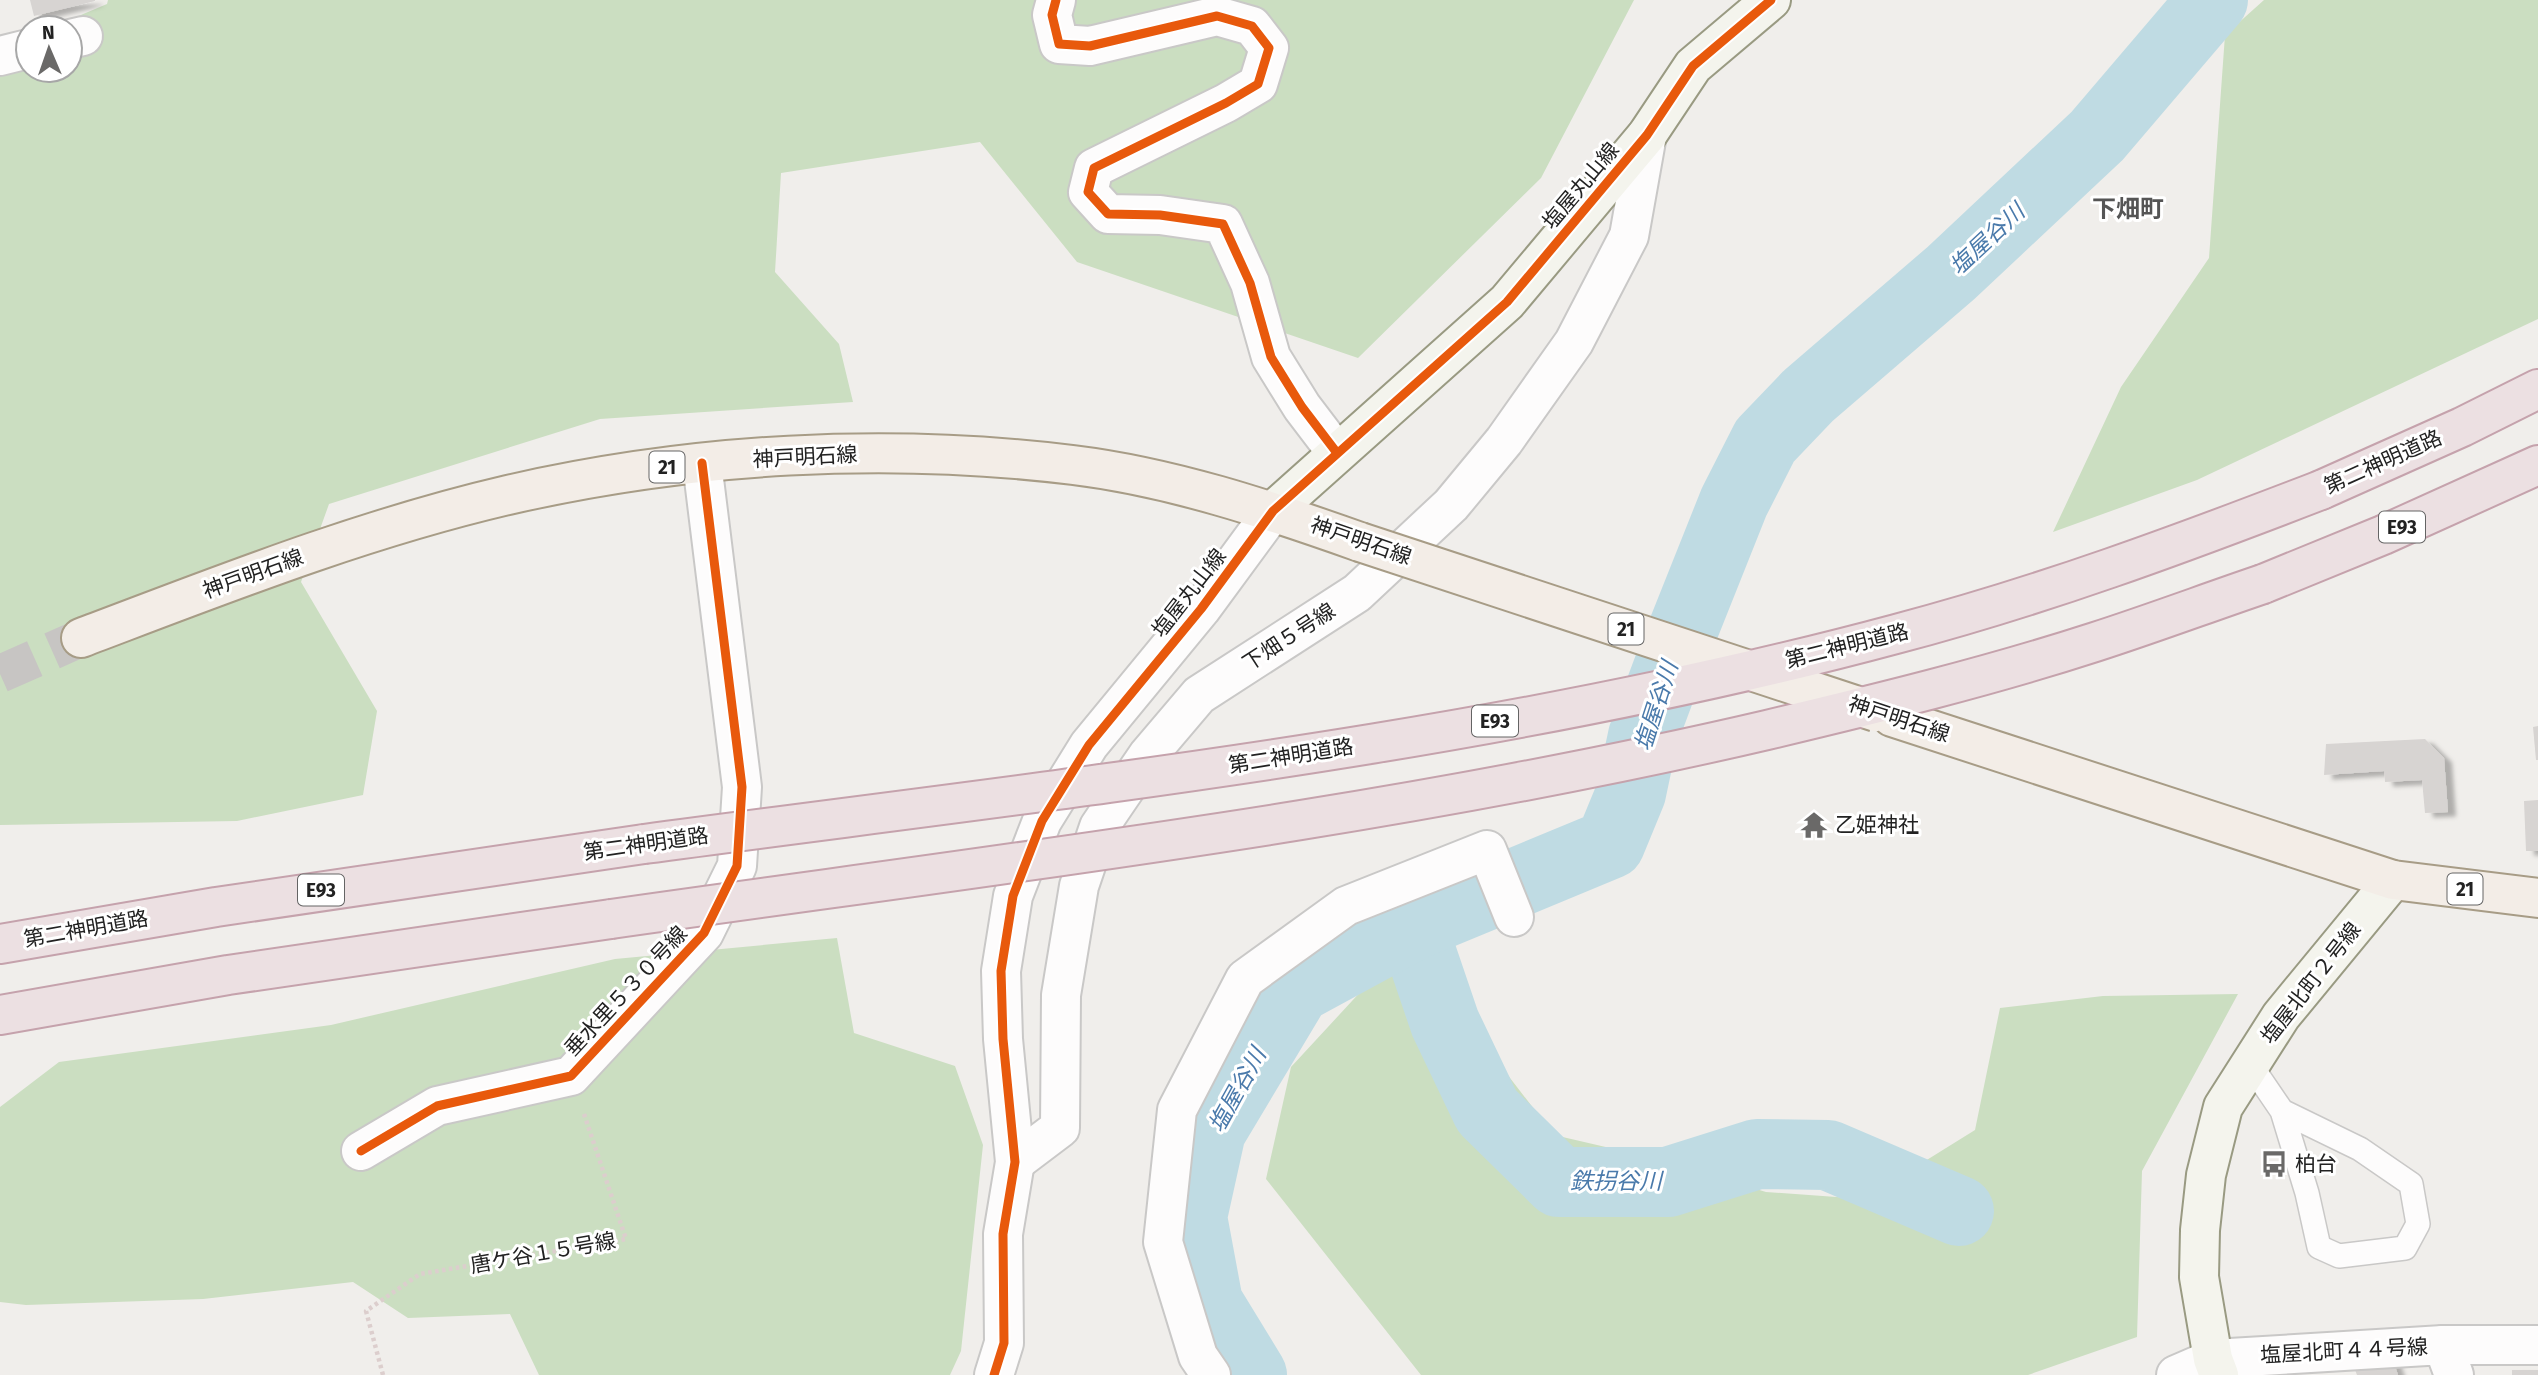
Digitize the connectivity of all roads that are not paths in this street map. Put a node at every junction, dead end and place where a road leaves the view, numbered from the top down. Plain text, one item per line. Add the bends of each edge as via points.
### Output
1 (1056, 0) edge
2 (1771, 0) edge
3 (1647, 135) junction
4 (2538, 389) edge
5 (1337, 453) junction
6 (702, 463) junction
7 (2538, 465) edge
8 (1273, 511) junction
9 (81, 638) tunnel mouth
10 (2393, 880) junction
11 (2538, 898) edge
12 (1514, 917) dead end
13 (5, 943) edge
14 (228, 975) junction
15 (0, 1015) edge
16 (0, 1032) edge
17 (2250, 1064) junction
18 (2282, 1111) junction
19 (361, 1151) dead end
20 (1015, 1162) junction
21 (2538, 1345) edge
22 (2448, 1360) edge
23 (2216, 1367) edge
24 (994, 1375) edge
25 (1211, 1375) edge
26 (2176, 1375) edge

1 - 5 street via 1052,15 1059,44 1090,46 1217,16 1252,26 1269,48 1258,84 1094,168 1088,191 1108,214 1160,215 1223,224 1250,283 1271,357
2 - 3 street, 塩屋丸山線 via 1693,66
3 - 5 street, 塩屋丸山線 via 1507,302
3 - 20 street, 下畑５号線 via 1629,236 1574,342 1504,441 1451,505 1357,593 1199,695 1098,827 1079,886 1061,995 1060,1128
4 - 13 highway, 第二神明道路 / E93, bridge via 2321,490 2189,541 1898,634 1735,674 1433,733 1228,766 269,898
5 - 8 street, 塩屋丸山線
6 - 8 main road, 神戸明石線 / 21 via 888,453 984,457 1087,468 1174,484
6 - 9 main road, 神戸明石線 / 21 via 606,475 519,493 380,530
6 - 19 street, 垂水里５３０号線 via 742,787 737,866 704,933 571,1076 437,1106
7 - 14 highway, E93, bridge via 2263,584 2093,643 1766,730 1425,799
8 - 10 main road, 神戸明石線 / 21, bridge
8 - 20 street, 塩屋丸山線 via 1201,609 1089,745 1042,821 1013,896 1001,971
10 - 11 main road, 神戸明石線 / 21
10 - 17 street, 塩屋北町２号線 via 2281,1016
12 - 25 street via 1487,850 1346,906 1245,979 1177,1110 1163,1242 1198,1356
14 - 15 highway, E93
14 - 16 highway
17 - 18 lane
17 - 23 street, 塩屋北町２号線 via 2222,1107 2206,1175 2199,1277
18 - 18 lane via 2360,1149 2411,1184 2418,1224 2405,1248 2339,1256 2319,1247
20 - 24 street, 塩屋丸山線 via 1003,1234 1004,1343
21 - 22 street, 塩屋北町４４号線
22 - 23 street, 塩屋北町４４号線
23 - 26 street, 塩屋北町４４号線

